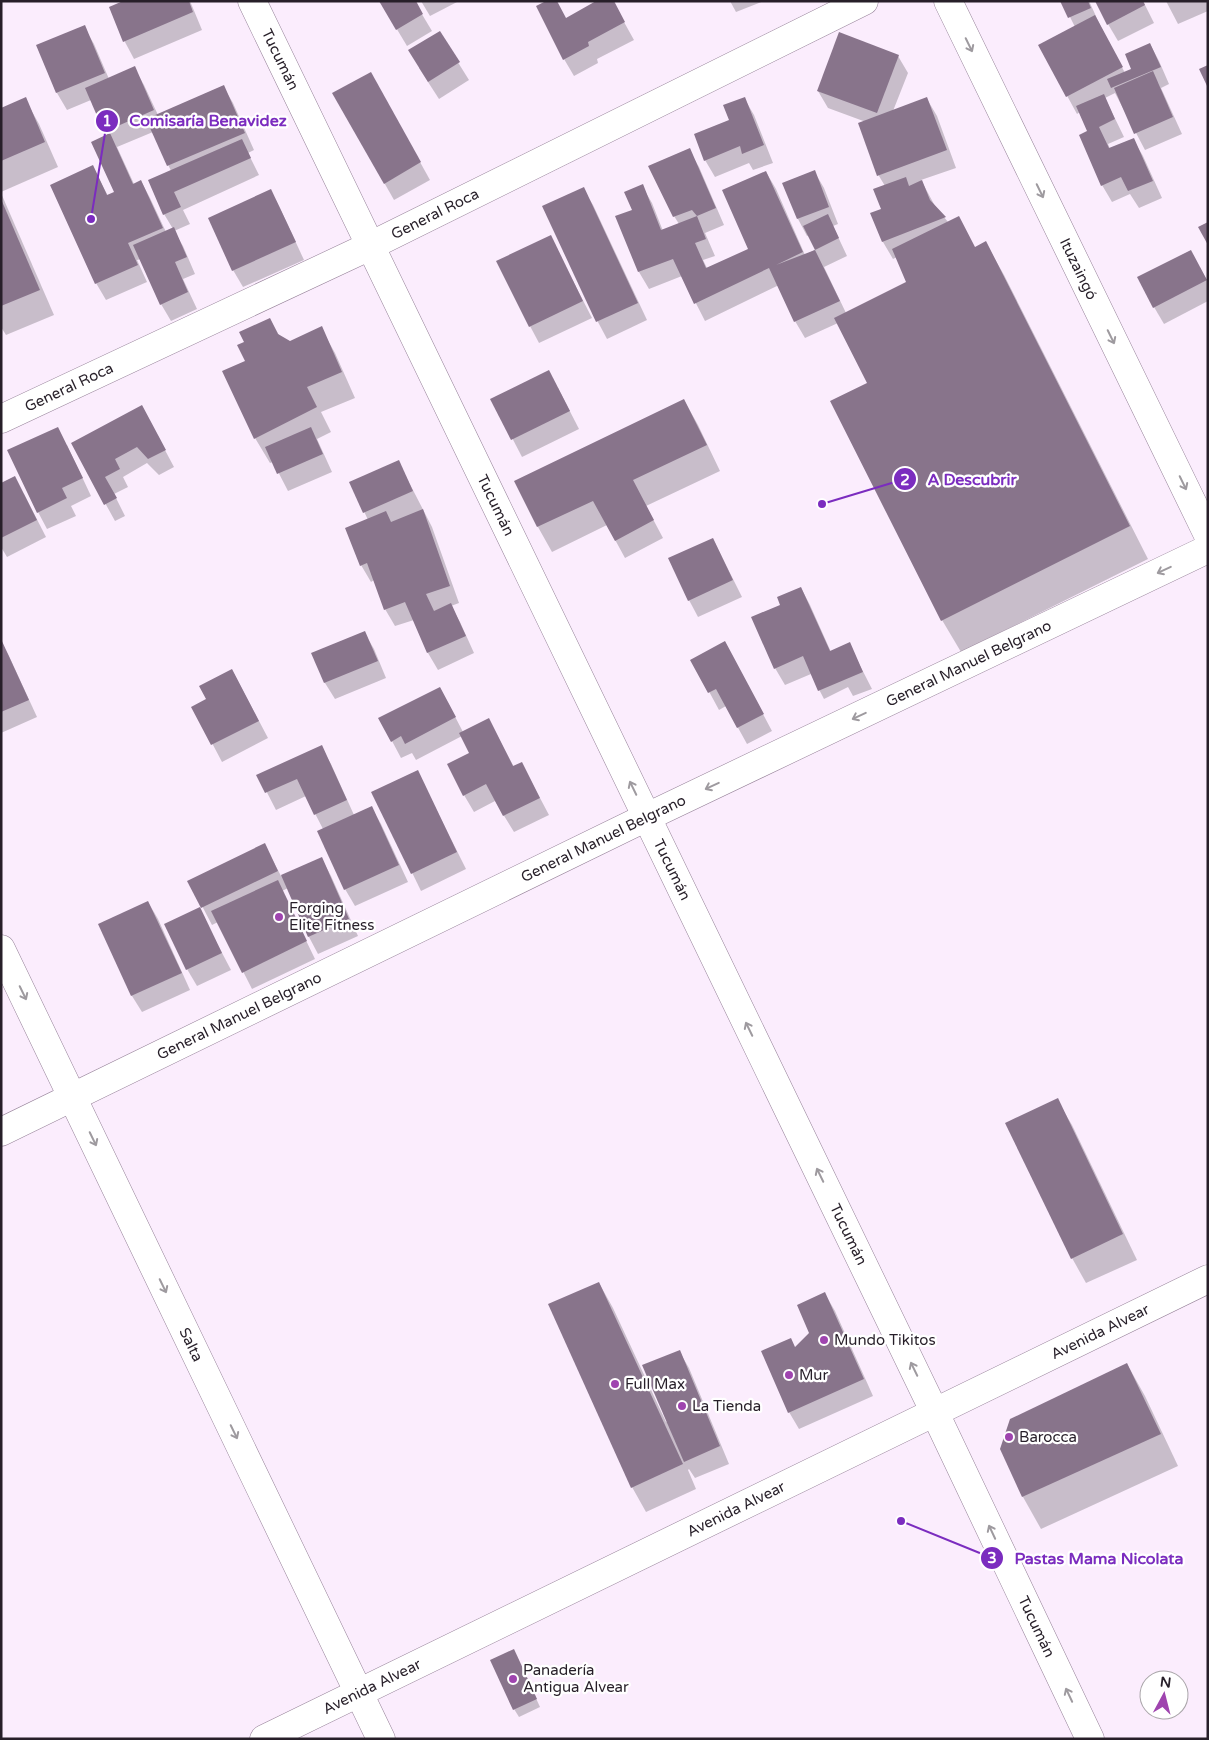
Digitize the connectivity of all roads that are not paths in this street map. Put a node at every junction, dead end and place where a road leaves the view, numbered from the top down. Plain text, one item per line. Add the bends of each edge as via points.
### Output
1 (252, 1) edge
2 (864, 1) edge
3 (948, 1) edge
4 (370, 246) junction
5 (1, 419) edge
6 (1208, 535) edge
7 (1208, 550) edge
8 (646, 817) junction
9 (1, 949) edge
10 (73, 1097) junction
11 (1, 1132) edge
12 (1208, 1279) edge
13 (935, 1413) junction
14 (359, 1693) junction
15 (264, 1739) edge
16 (381, 1739) edge
17 (1090, 1739) edge

1 - 4 street, Tucumán
2 - 4 street, General Roca
3 -> 6 street, Ituzaingó
4 - 5 street, General Roca
8 -> 4 street, Tucumán
7 -> 8 street, General Manuel Belgrano
8 - 10 street, General Manuel Belgrano
13 -> 8 street, Tucumán
9 -> 10 street, Salta
10 - 11 street, General Manuel Belgrano
10 -> 14 street, Salta
12 - 13 street, Avenida Alvear
13 - 14 street, Avenida Alvear
17 -> 13 street, Tucumán
14 - 15 street, Avenida Alvear
14 - 16 street, Salta

